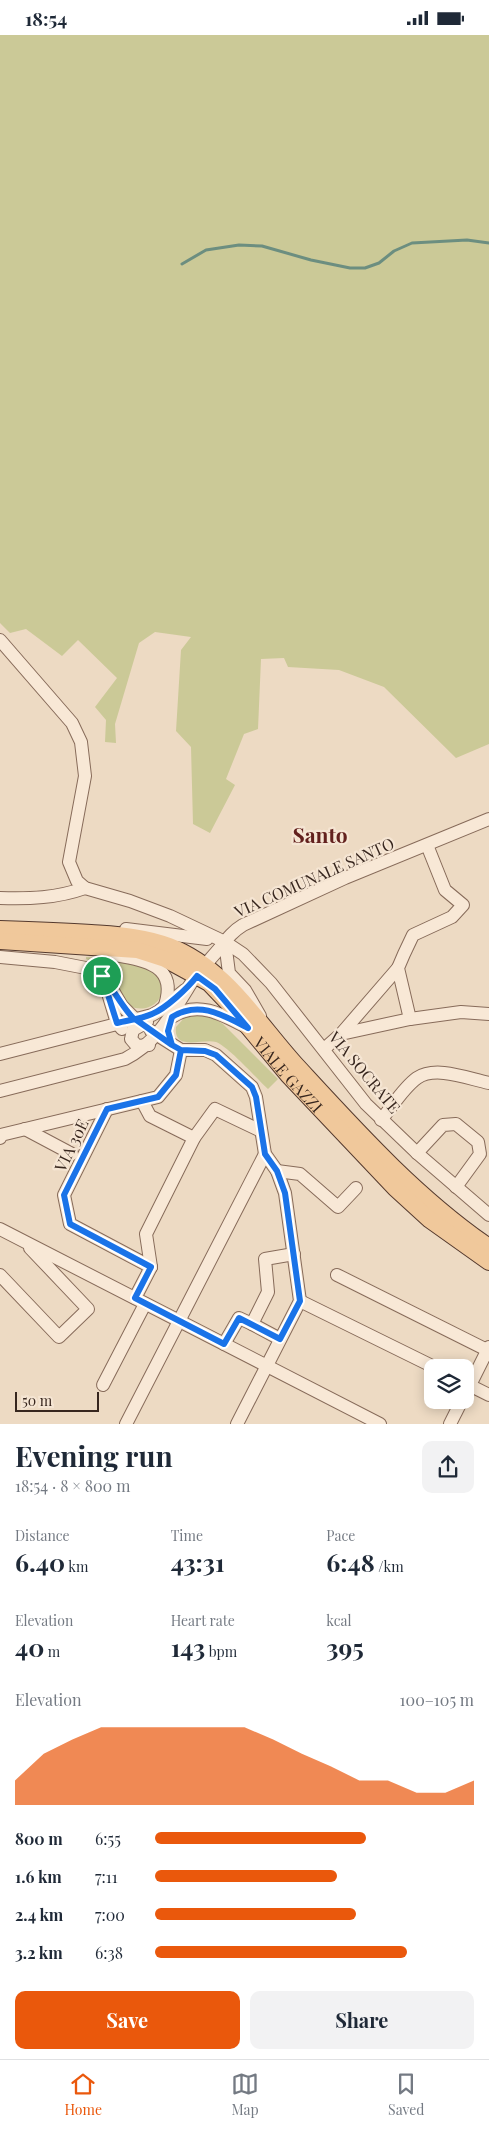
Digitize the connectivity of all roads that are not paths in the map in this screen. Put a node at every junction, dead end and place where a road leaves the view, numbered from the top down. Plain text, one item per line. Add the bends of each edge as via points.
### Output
1 (0, 640) edge
2 (489, 819) edge
3 (427, 845) junction
4 (85, 888) junction
5 (0, 898) edge
6 (149, 908) junction
7 (0, 929) edge
8 (143, 930) junction
9 (55, 931) junction
10 (0, 941) edge
11 (225, 942) junction
12 (41, 943) junction
13 (0, 957) edge
14 (39, 960) junction
15 (0, 966) edge
16 (398, 968) junction
17 (102, 976) junction
18 (197, 976) junction
19 (162, 1008) junction
20 (489, 1014) edge
21 (172, 1017) junction
22 (416, 1018) junction
23 (117, 1023) junction
24 (248, 1028) junction
25 (147, 1033) junction
26 (269, 1033) junction
27 (341, 1034) junction
28 (176, 1048) junction
29 (324, 1049) junction
30 (0, 1054) edge
31 (489, 1083) edge
32 (0, 1091) edge
33 (142, 1101) junction
34 (107, 1109) junction
35 (381, 1120) junction
36 (25, 1129) junction
37 (262, 1131) junction
38 (0, 1138) edge
39 (194, 1138) junction
40 (417, 1153) junction
41 (72, 1154) dead end
42 (265, 1154) junction
43 (277, 1171) junction
44 (456, 1187) junction
45 (356, 1188) dead end
46 (489, 1215) edge
47 (0, 1229) edge
48 (23, 1241) junction
49 (489, 1247) edge
50 (294, 1254) junction
51 (489, 1263) edge
52 (151, 1267) junction
53 (0, 1275) edge
54 (337, 1275) dead end
55 (140, 1301) junction
56 (300, 1301) junction
57 (179, 1321) junction
58 (252, 1324) junction
59 (280, 1339) junction
60 (224, 1344) junction
61 (488, 1349) edge
62 (424, 1362) edge
63 (267, 1366) junction
64 (474, 1375) edge
65 (103, 1385) dead end
66 (474, 1390) edge
67 (489, 1395) edge
68 (458, 1409) edge
69 (126, 1424) edge
70 (237, 1424) edge
71 (380, 1424) edge
72 (450, 1424) edge

1 - 4 street via 72,723 81,743 85,776 69,862 77,881
2 - 3 street, VIA COMUNALE SANTO
3 - 11 street, VIA COMUNALE SANTO via 243,925
3 - 16 street via 445,890 463,905 452,917 413,935
4 - 5 street via 69,894
4 - 6 street
6 - 8 street via 150,918
6 - 11 street
7 - 9 main road, VIALE GAZZI
8 - 9 street via 85,926
8 - 11 street
9 - 18 main road, VIALE GAZZI via 126,936 170,946 194,958
10 - 12 main road, VIALE GAZZI
11 - 18 street, VIA COMUNALE SANTO
11 - 26 street via 229,973 252,1000
11 - 29 street, VIA SOCRATE via 253,963
12 - 18 main road, VIALE GAZZI via 137,950 165,959
12 - 19 street via 151,963 167,980 168,989
13 - 14 street
14 - 15 street via 30,968
14 - 17 street via 76,965
16 - 22 street
16 - 27 street
17 - 23 street
17 - 25 street via 122,1006
18 - 19 street
18 - 21 street
18 - 24 main road, VIALE GAZZI via 215,989
18 - 26 main road, VIALE GAZZI via 228,985
19 - 25 street
20 - 22 street via 472,1012
21 - 24 street via 192,1009 209,1010
21 - 25 street
21 - 28 street via 168,1031
22 - 27 street
23 - 25 street
23 - 25 street via 131,1039 133,1029
23 - 30 street
24 - 51 main road, VIALE GAZZI via 395,1188 430,1220
25 - 28 street
25 - 32 street via 125,1059
26 - 49 main road, VIALE GAZZI via 404,1178
27 - 29 street
28 - 33 street via 176,1075 158,1097
28 - 37 street via 216,1055 252,1087
29 - 35 street, VIA SOCRATE
31 - 35 street via 444,1074 421,1075
33 - 34 street
33 - 39 street via 150,1116
34 - 36 street
34 - 52 street, VIA 30E via 64,1195 70,1224
35 - 40 street, VIA SOCRATE
36 - 38 street
36 - 41 street
37 - 39 street via 215,1109
37 - 42 street
39 - 52 street via 146,1234
40 - 44 street, VIA SOCRATE
40 - 44 street via 443,1125 456,1124 478,1142 480,1155
42 - 43 street
42 - 57 street
43 - 45 street via 300,1174 338,1207
43 - 50 street via 285,1193
44 - 46 street, VIA SOCRATE
47 - 48 street
48 - 53 street via 88,1309 59,1337
48 - 55 street
50 - 56 street
50 - 58 street via 264,1259 268,1292
52 - 55 street
54 - 61 street
55 - 57 street
55 - 65 street
56 - 59 street
56 - 62 street
57 - 60 street
57 - 69 street
58 - 59 street
58 - 60 street via 239,1318
59 - 63 street
60 - 63 street
61 - 64 street
63 - 70 street
63 - 71 street
66 - 67 street
68 - 72 street

